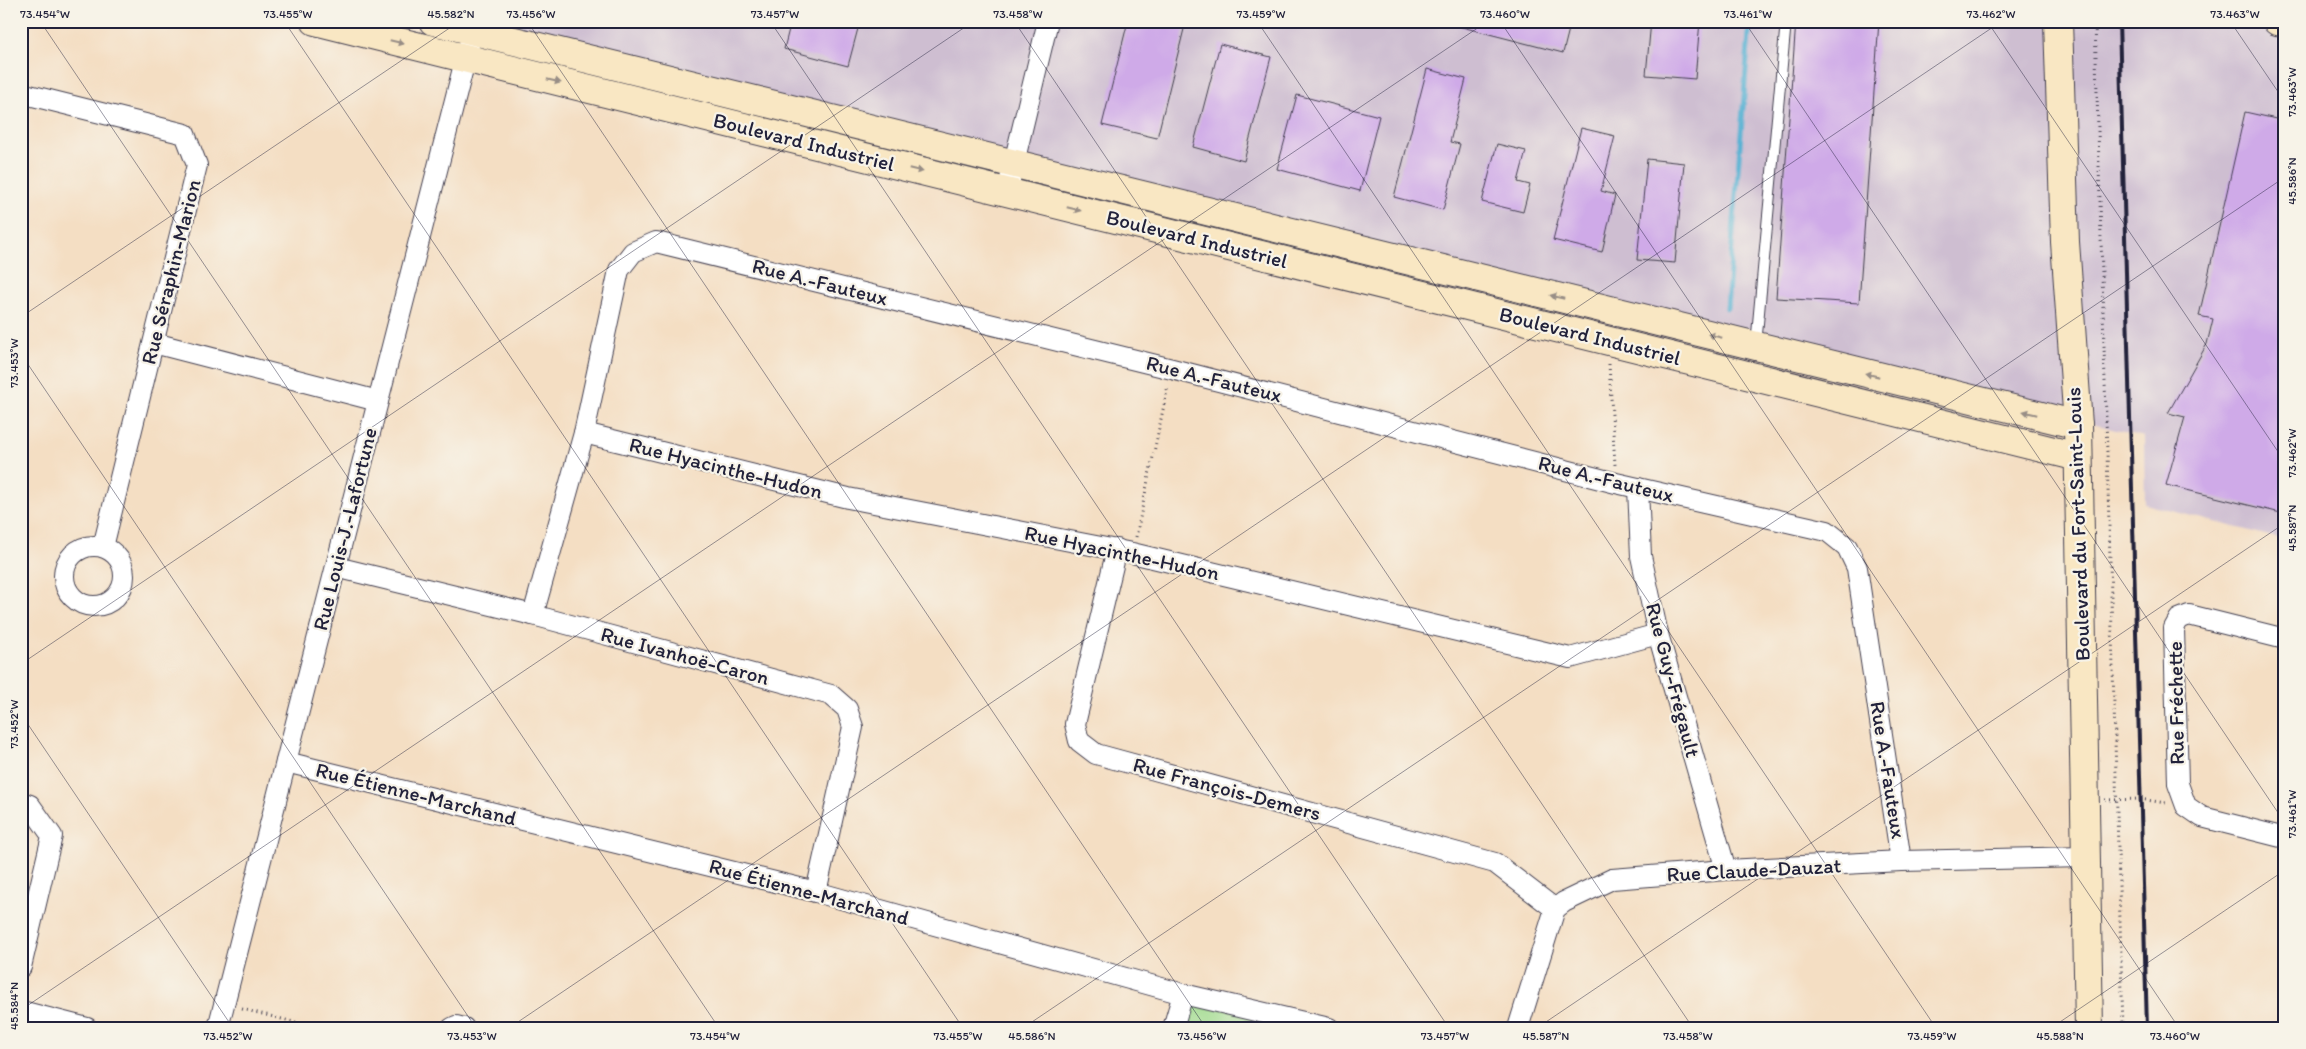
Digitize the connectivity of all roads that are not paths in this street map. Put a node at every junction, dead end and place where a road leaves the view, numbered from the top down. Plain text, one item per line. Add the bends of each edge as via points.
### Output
1 (316, 21) edge
2 (433, 21) edge
3 (1048, 21) edge
4 (1786, 21) edge
5 (2058, 21) edge
6 (2277, 21) edge
7 (2285, 23) edge
8 (473, 31) junction
9 (465, 59) junction
10 (601, 62) junction
11 (594, 90) junction
12 (21, 93) edge
13 (1014, 164) junction
14 (1006, 192) junction
15 (1179, 204) junction
16 (1246, 221) junction
17 (1170, 233) junction
18 (1357, 248) junction
19 (1239, 250) junction
20 (1347, 276) junction
21 (1518, 288) junction
22 (1510, 317) junction
23 (1673, 326) junction
24 (154, 343) junction
25 (1750, 345) junction
26 (1666, 355) junction
27 (1738, 373) junction
28 (378, 401) junction
29 (2078, 425) junction
30 (584, 433) junction
31 (2078, 457) junction
32 (1638, 488) junction
33 (102, 547) dead end
34 (1124, 551) junction
35 (336, 567) junction
36 (533, 615) junction
37 (1658, 634) junction
38 (2285, 639) edge
39 (286, 762) junction
40 (21, 802) edge
41 (2285, 838) edge
42 (2086, 857) junction
43 (1901, 861) junction
44 (1726, 870) junction
45 (816, 892) junction
46 (1555, 909) junction
47 (21, 967) edge
48 (1183, 994) junction
49 (21, 1011) edge
50 (86, 1028) edge
51 (218, 1028) edge
52 (452, 1028) edge
53 (464, 1028) edge
54 (1173, 1028) edge
55 (1329, 1028) edge
56 (1518, 1028) edge
57 (2089, 1028) edge

1 -> 9 street, Boulevard Industriel
2 - 8 street, Boulevard Industriel
3 - 13 street
4 - 25 lane
5 - 29 street, Boulevard du Fort-Saint-Louis via 2065,242
6 - 7 street
8 - 9 street, Rue Louis-J.-Lafortune
8 - 10 street, Boulevard Industriel
9 -> 11 street, Boulevard Industriel
9 - 28 street, Rue Louis-J.-Lafortune
10 - 11 street
10 - 13 street, Boulevard Industriel
11 -> 14 street, Boulevard Industriel
12 - 24 street, Rue Séraphin-Marion via 185,134 197,165
13 - 14 street
13 - 15 street, Boulevard Industriel
14 -> 17 street, Boulevard Industriel
15 - 16 street, Boulevard Industriel
15 - 17 street
16 - 18 street, Boulevard Industriel
16 - 19 street
17 - 19 street, Boulevard Industriel
18 - 20 street
18 - 21 street, Boulevard Industriel
19 - 20 street, Boulevard Industriel
20 - 22 street, Boulevard Industriel
21 - 22 street
23 -> 21 street, Boulevard Industriel
22 - 26 street, Boulevard Industriel
25 -> 23 street, Boulevard Industriel
23 - 26 street
24 - 28 street
24 - 33 street, Rue Séraphin-Marion
25 - 27 street
29 -> 25 street, Boulevard Industriel
26 - 27 street, Boulevard Industriel
27 - 31 street, Boulevard Industriel
28 - 35 street, Rue Louis-J.-Lafortune
29 - 31 street, Boulevard du Fort-Saint-Louis
30 - 32 street, Rue A.-Fauteux via 619,270 633,252 656,242
30 - 34 street, Rue Hyacinthe-Hudon via 848,498
30 - 36 street, Rue A.-Fauteux
31 - 42 street, Boulevard du Fort-Saint-Louis
32 - 37 street, Rue Guy-Frégault via 1641,556
32 - 43 street, Rue A.-Fauteux via 1827,531 1848,547 1857,568
34 - 37 street, Rue Hyacinthe-Hudon via 1570,658
34 - 46 street, Rue François-Demers via 1075,724 1079,741 1096,754 1495,863
35 - 36 street, Rue Ivanhoë-Caron
35 - 39 street, Rue Louis-J.-Lafortune
36 - 45 street, Rue Ivanhoë-Caron via 831,695 847,709 854,727
37 - 44 street, Rue Guy-Frégault
38 - 41 street, Rue Fréchette via 2188,615 2177,621 2174,639 2178,784 2186,806 2202,817
39 - 45 street, Rue Étienne-Marchand
39 - 51 street, Rue Louis-J.-Lafortune
40 - 47 street via 30,805 52,836
42 - 43 street, Rue Claude-Dauzat
42 - 57 street, Boulevard du Fort-Saint-Louis
43 - 44 street, Rue Claude-Dauzat
44 - 46 street, Rue Claude-Dauzat via 1612,879
45 - 48 street, Rue Étienne-Marchand
46 - 56 street
48 - 54 street
48 - 55 street, Rue Étienne-Marchand
49 - 50 street
52 - 53 street

